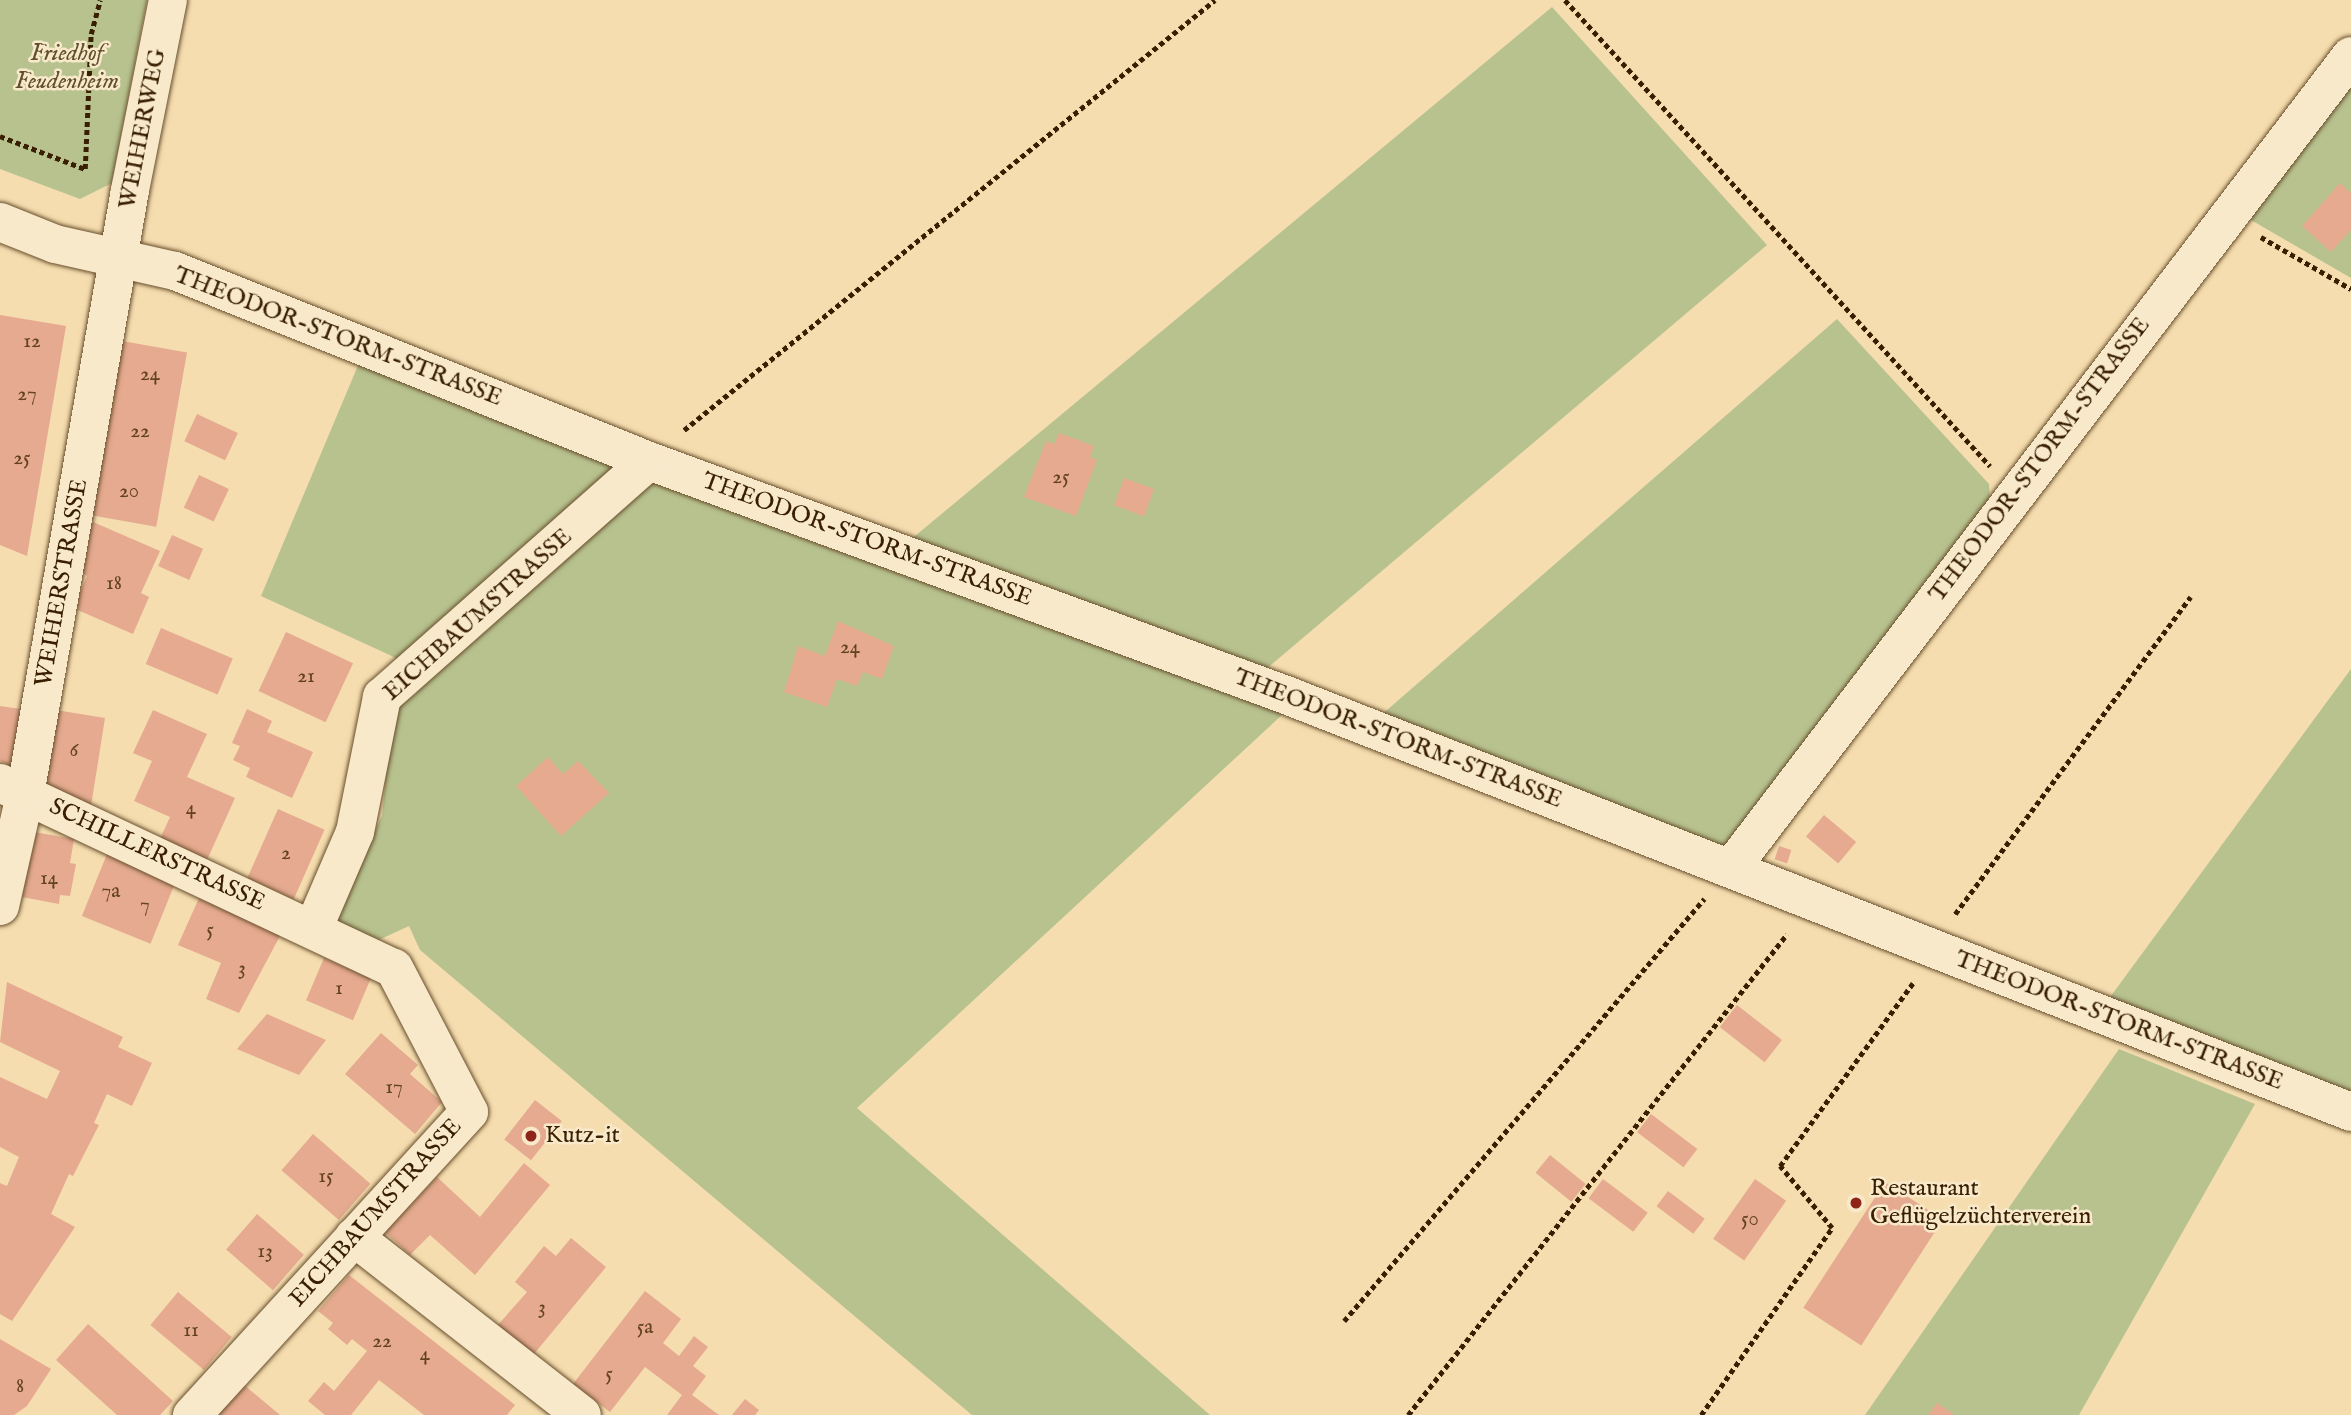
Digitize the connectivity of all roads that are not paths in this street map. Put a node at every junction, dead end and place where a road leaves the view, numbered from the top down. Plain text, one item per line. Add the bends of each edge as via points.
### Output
1 (168, 0) edge
2 (2351, 56) edge
3 (0, 222) edge
4 (119, 259) junction
5 (649, 461) junction
6 (13, 789) edge
7 (1732, 867) junction
8 (0, 906) edge
9 (314, 927) junction
10 (2351, 1112) edge
11 (354, 1237) junction
12 (192, 1415) edge
13 (582, 1415) edge

1 - 4 street, WEIHERWEG
2 - 7 street, THEODOR-STORM-STRASSE
3 - 4 street, THEODOR-STORM-STRASSE via 55,244
4 - 5 street, THEODOR-STORM-STRASSE via 174,271
4 - 6 street, WEIHERSTRASSE
5 - 7 street, THEODOR-STORM-STRASSE via 1039,602
5 - 9 street, EICHBAUMSTRASSE via 382,697 355,832
6 - 8 street, WEIHERSTRASSE
6 - 9 street, SCHILLERSTRASSE
7 - 10 street, THEODOR-STORM-STRASSE
9 - 11 street, EICHBAUMSTRASSE via 394,968 468,1112
11 - 12 street, EICHBAUMSTRASSE
11 - 13 street

